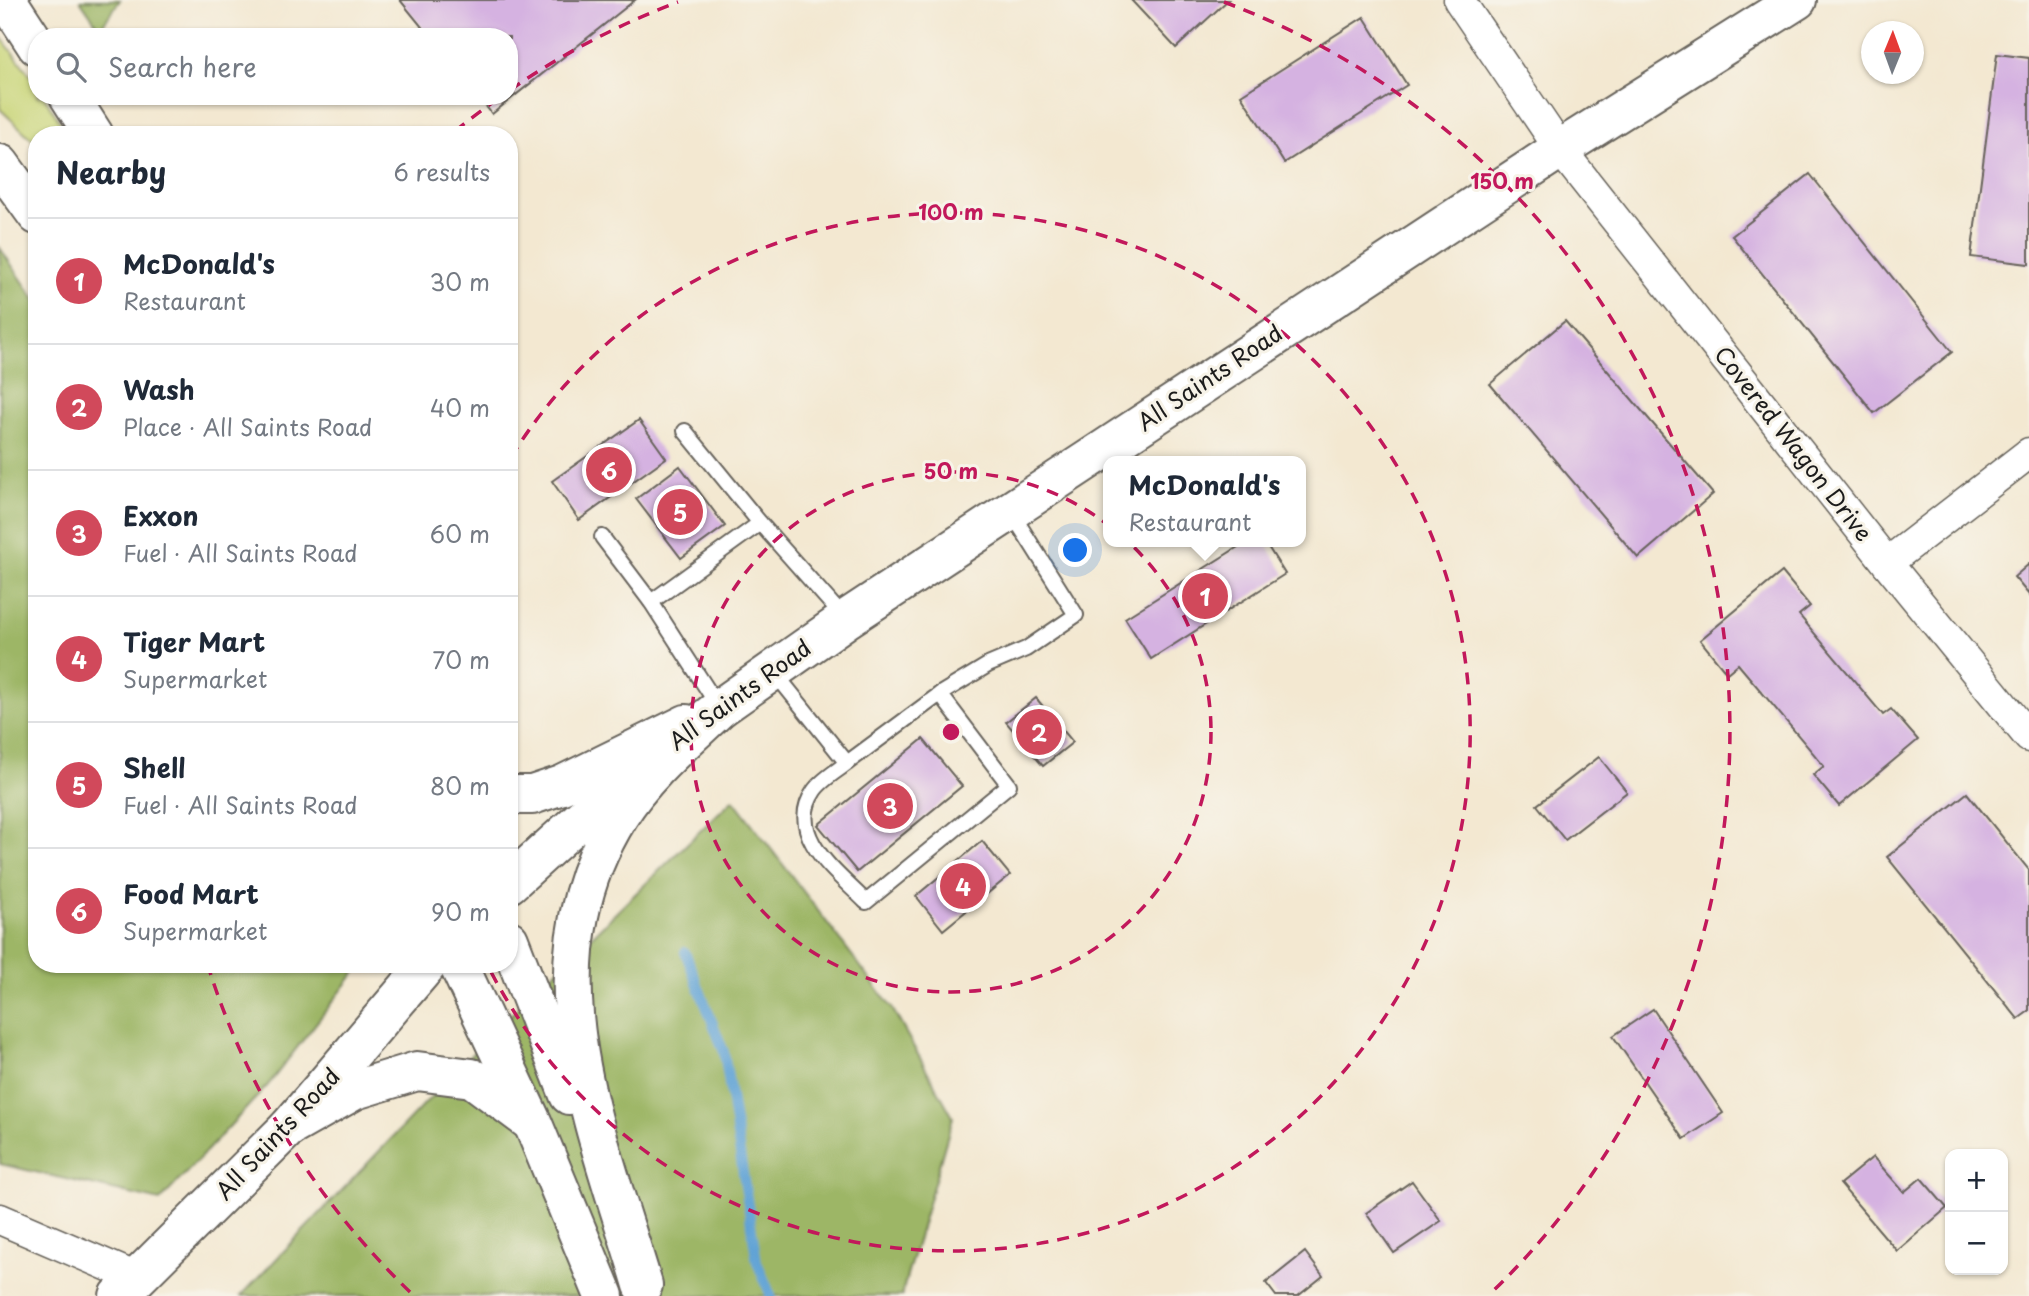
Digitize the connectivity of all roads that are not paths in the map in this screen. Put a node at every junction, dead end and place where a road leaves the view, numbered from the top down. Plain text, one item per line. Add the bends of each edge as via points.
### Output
1 (7, 0) edge
2 (1459, 0) edge
3 (1797, 0) edge
4 (28, 33) edge
5 (75, 105) edge
6 (88, 126) edge
7 (1560, 149) junction
8 (0, 163) edge
9 (28, 202) edge
10 (685, 432) dead end
11 (2029, 453) edge
12 (1010, 510) junction
13 (760, 523) junction
14 (602, 537) dead end
15 (1887, 563) junction
16 (650, 601) junction
17 (845, 620) junction
18 (773, 670) junction
19 (940, 694) junction
20 (720, 708) junction
21 (2029, 737) edge
22 (847, 763) junction
23 (518, 795) edge
24 (518, 876) edge
25 (518, 963) edge
26 (420, 973) edge
27 (462, 973) edge
28 (533, 1124) junction
29 (288, 1128) junction
30 (0, 1219) edge
31 (128, 1287) edge
32 (645, 1290) edge
33 (604, 1296) edge

1 - 4 main road
2 - 7 street, Covered Wagon Drive
3 - 7 main road, All Saints Road
5 - 6 main road
7 - 12 main road, All Saints Road
7 - 15 street, Covered Wagon Drive
8 - 9 main road
10 - 13 lane
11 - 15 street
12 - 17 main road, All Saints Road
12 - 19 lane via 1076,615 1026,649 988,664
13 - 16 lane
13 - 17 lane
14 - 16 lane
15 - 21 street, Covered Wagon Drive
16 - 20 lane
17 - 18 main road, All Saints Road
18 - 20 main road, All Saints Road
18 - 22 lane
19 - 22 lane
19 - 22 lane via 1009,785 866,902 814,848 805,826 814,790
20 - 23 main road via 562,785
20 - 24 main road, All Saints Road via 602,800
20 - 32 main road via 650,774 619,816 592,867 576,921 571,973 582,1078
25 - 32 main road
26 - 29 main road, All Saints Road
27 - 28 main road
28 - 29 main road via 472,1078 417,1071 355,1090
28 - 33 main road
29 - 31 main road, All Saints Road
30 - 31 street

